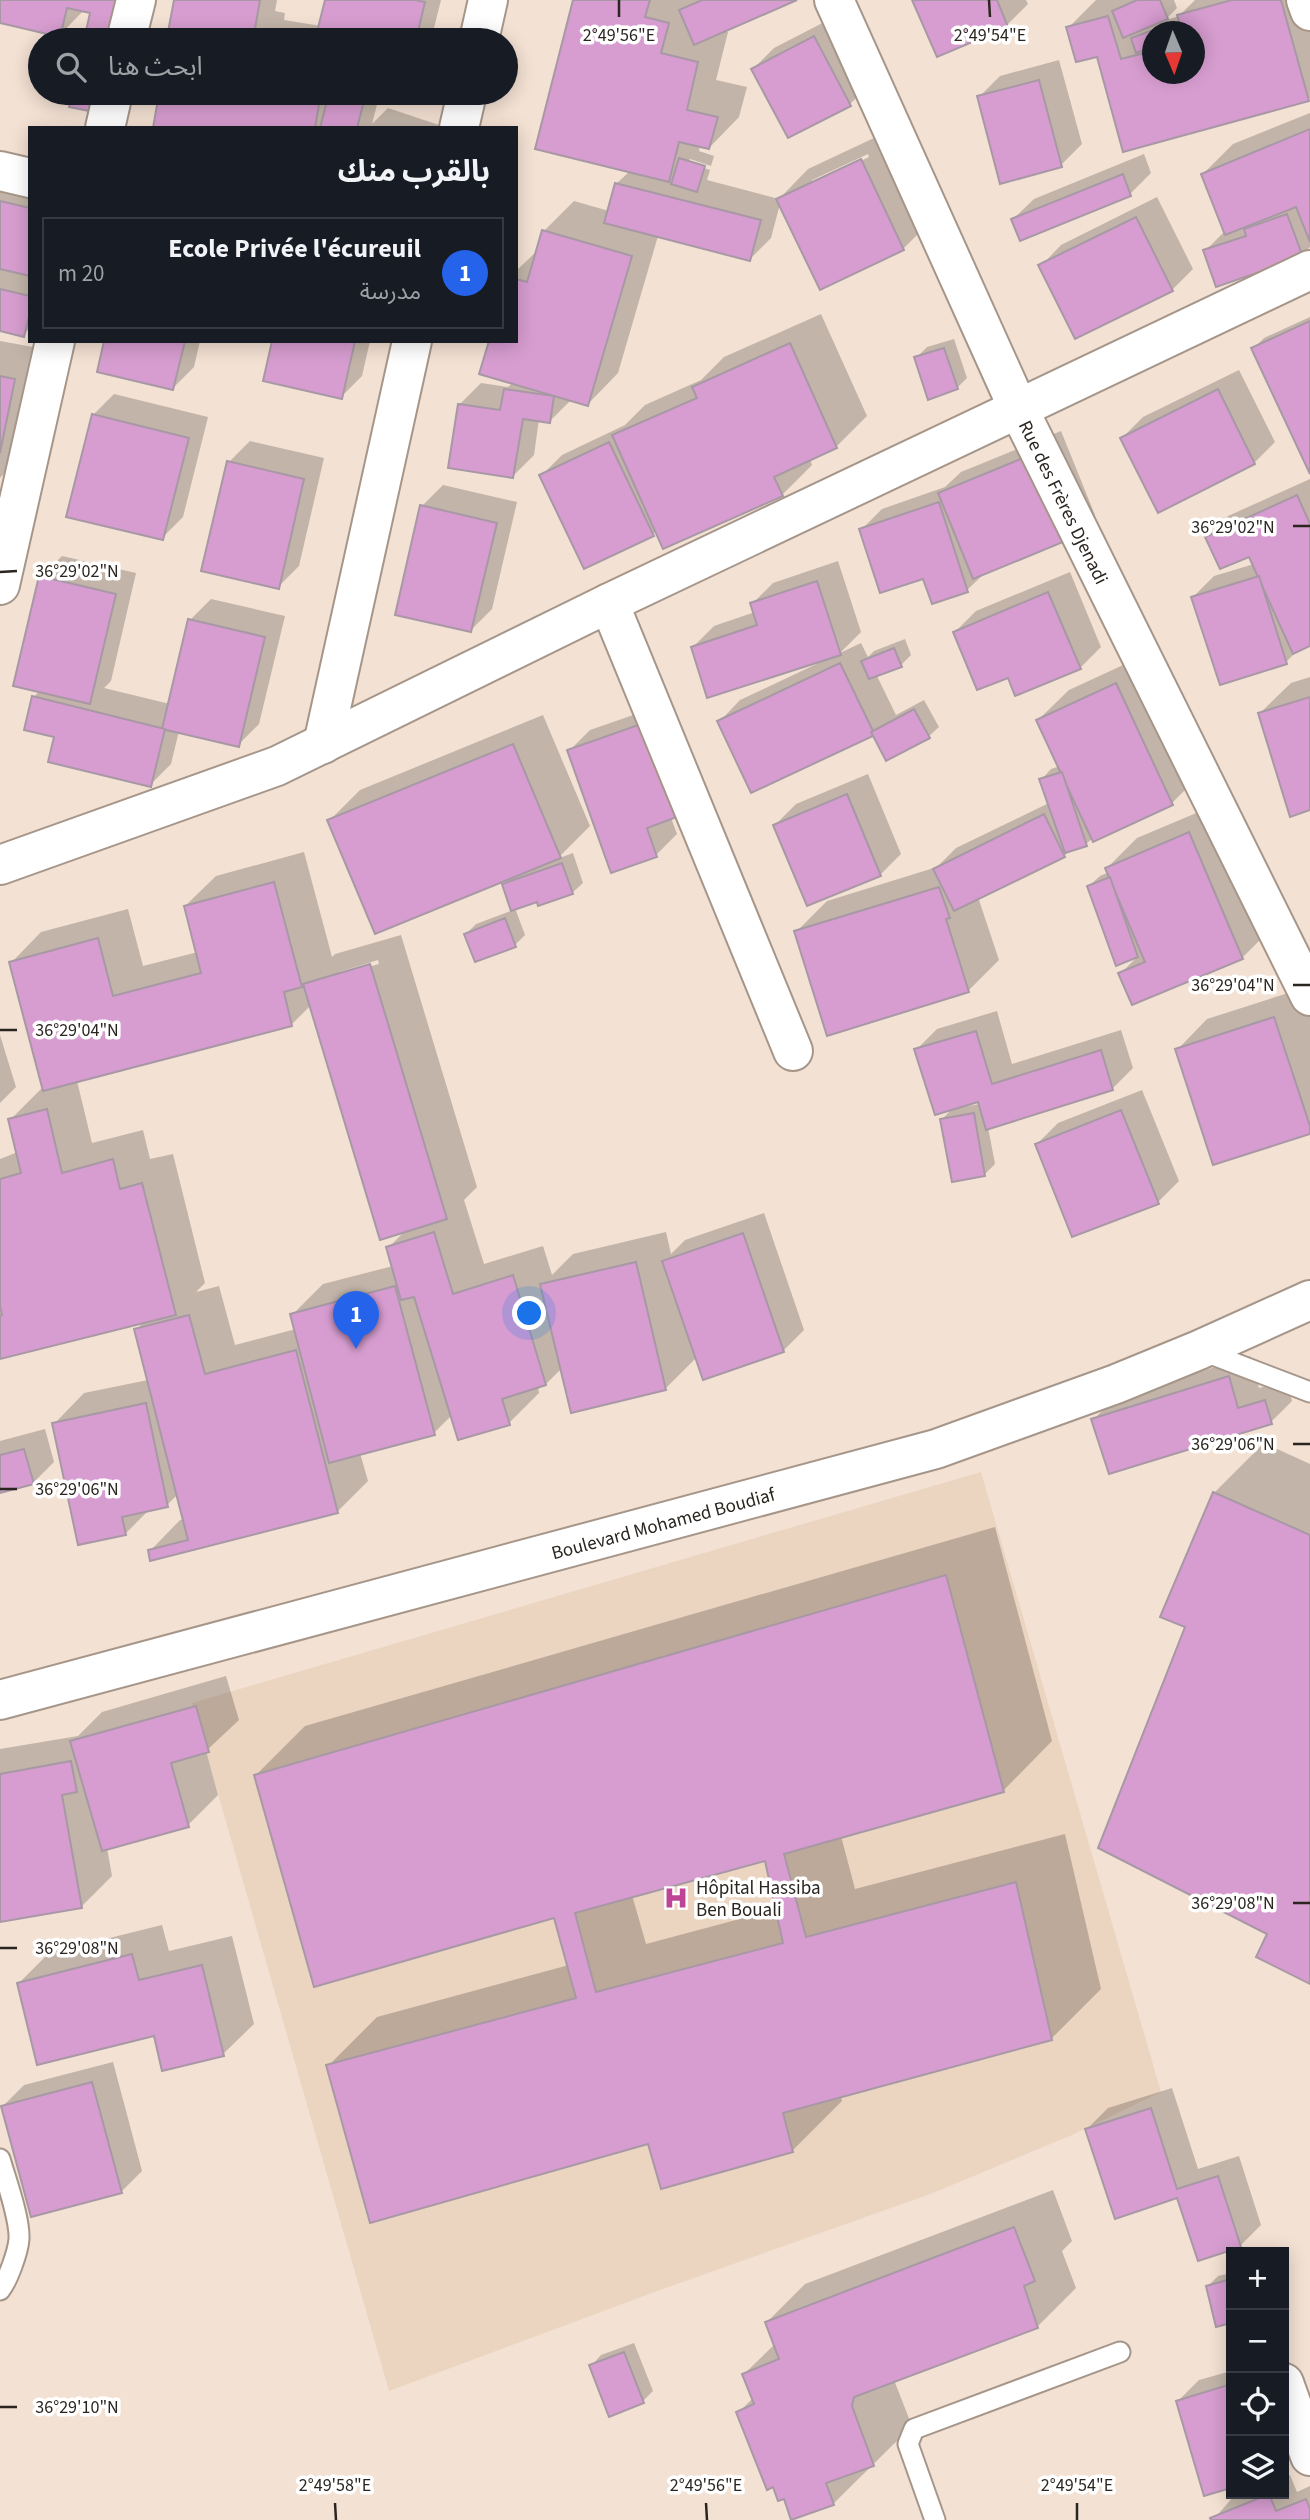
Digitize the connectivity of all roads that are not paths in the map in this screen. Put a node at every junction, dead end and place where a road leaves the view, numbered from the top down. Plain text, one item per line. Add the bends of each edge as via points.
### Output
1 (136, 0) edge
2 (488, 0) edge
3 (834, 0) edge
4 (1306, 0) edge
5 (1310, 11) edge
6 (129, 28) edge
7 (482, 28) edge
8 (110, 105) edge
9 (464, 105) edge
10 (105, 126) edge
11 (459, 126) edge
12 (0, 171) edge
13 (28, 178) edge
14 (1310, 270) edge
15 (55, 343) edge
16 (412, 343) edge
17 (1018, 408) junction
18 (0, 585) edge
19 (609, 603) junction
20 (323, 744) junction
21 (0, 865) edge
22 (1310, 996) edge
23 (793, 1051) dead end
24 (1310, 1300) edge
25 (1199, 1350) junction
26 (1310, 1392) edge
27 (0, 1699) edge
28 (0, 2159) edge
29 (0, 2290) edge
30 (1120, 2352) dead end
31 (1289, 2397) edge
32 (1310, 2456) edge
33 (935, 2520) edge

1 - 6 street
2 - 7 street
3 - 17 street, Rue des Frères Djenadi
4 - 5 street
8 - 10 street
9 - 11 street
12 - 13 street
14 - 17 street
15 - 18 street
16 - 20 street
17 - 19 street
17 - 22 street, Rue des Frères Djenadi
19 - 20 street
19 - 23 street
20 - 21 street via 277,766
24 - 25 street, Boulevard Mohamed Boudiaf
25 - 26 lane
25 - 27 street, Boulevard Mohamed Boudiaf via 936,1448
28 - 29 lane via 19,2239
30 - 33 lane via 914,2429 908,2444
31 - 32 street

